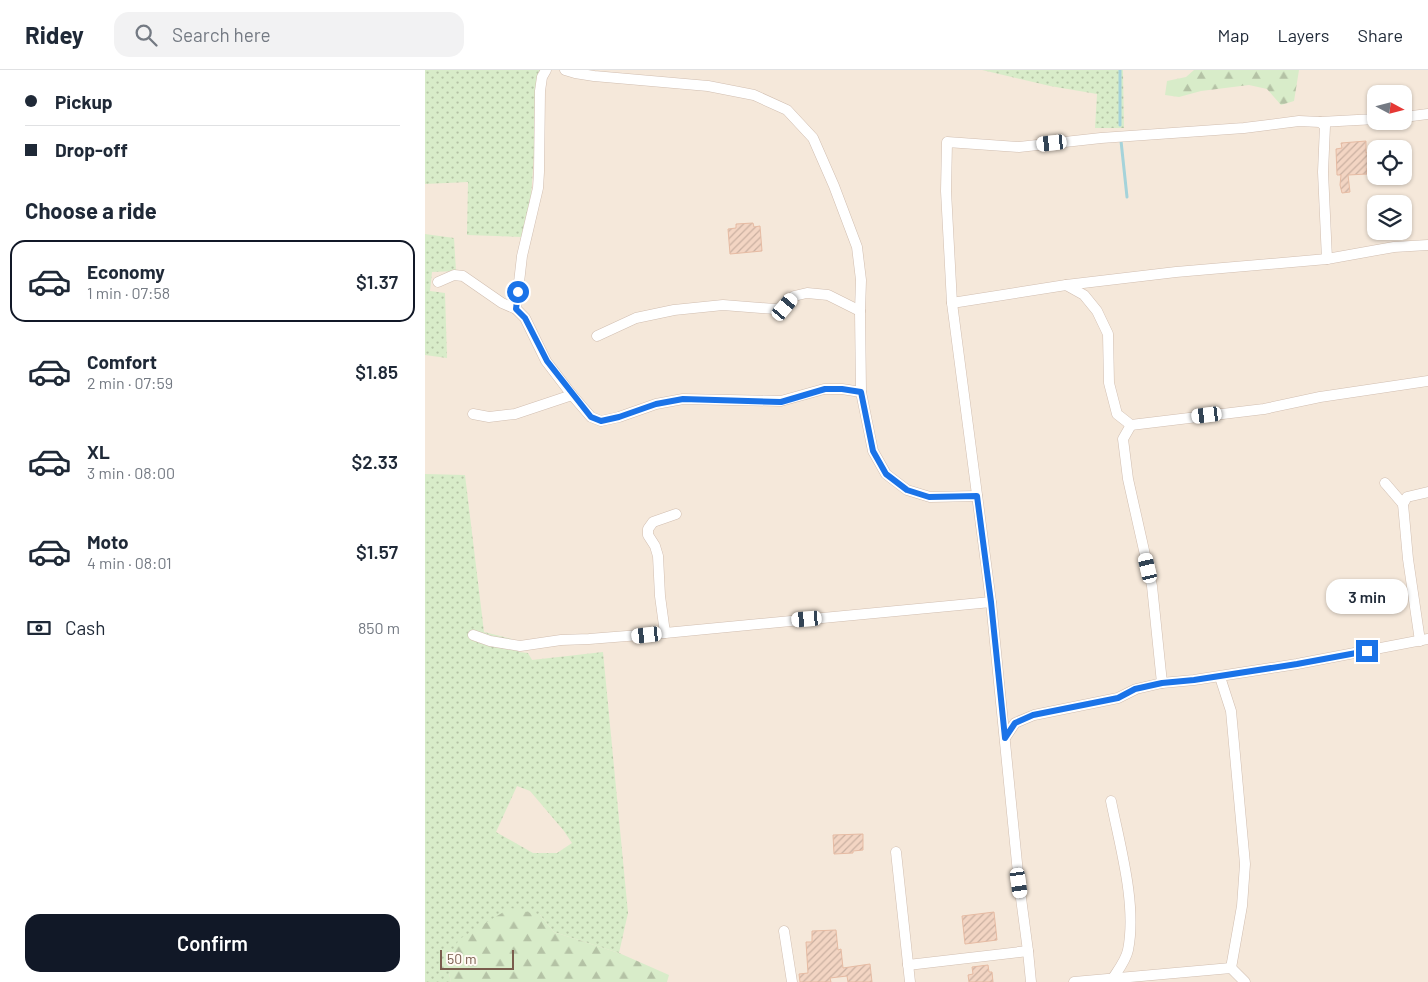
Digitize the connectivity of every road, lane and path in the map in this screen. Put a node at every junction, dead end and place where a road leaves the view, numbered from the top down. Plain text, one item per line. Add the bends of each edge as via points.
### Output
1 (546, 70) edge
2 (565, 70) edge
3 (1428, 114) edge
4 (1413, 116) edge
5 (1367, 119) edge
6 (1320, 122) junction
7 (1428, 245) edge
8 (1327, 259) junction
9 (438, 282) dead end
10 (1066, 285) junction
11 (952, 303) junction
12 (516, 309) junction
13 (860, 311) junction
14 (597, 336) dead end
15 (1428, 381) edge
16 (861, 392) junction
17 (572, 395) junction
18 (473, 414) dead end
19 (1131, 425) junction
20 (1385, 483) dead end
21 (1428, 492) edge
22 (977, 496) junction
23 (1403, 504) junction
24 (676, 514) dead end
25 (991, 602) junction
26 (665, 633) junction
27 (473, 635) dead end
28 (1424, 640) edge
29 (1220, 677) junction
30 (1162, 683) junction
31 (1005, 738) junction
32 (1111, 800) dead end
33 (896, 852) dead end
34 (784, 931) dead end
35 (1029, 952) junction
36 (908, 965) junction
37 (1231, 968) junction
38 (1113, 978) junction
39 (792, 982) edge
40 (910, 982) edge
41 (1031, 982) edge
42 (1074, 982) edge
43 (1245, 982) edge

1 - 12 street via 540,91 538,188 522,256
2 - 13 street via 575,74 708,86 754,95 787,110 813,138 857,247
3 - 4 street
5 - 6 street
6 - 8 street via 1325,126 1323,172
6 - 11 street via 1299,121 1019,146 947,142 946,191
7 - 8 street via 1395,247
8 - 10 street
9 - 12 street via 453,275 463,276
10 - 11 street
10 - 19 street via 1084,295 1097,311 1108,334 1109,383 1117,414
11 - 22 street
12 - 17 street via 525,318 547,361
13 - 14 street via 828,295 807,293 794,296 785,307 775,309 723,305 674,310 635,318
13 - 16 street
15 - 19 street via 1320,396 1264,409
16 - 17 street via 825,389 781,402 683,399 601,421 591,417
16 - 22 street via 873,451 886,474 907,490 929,497
17 - 18 street via 515,414 489,418
19 - 30 street via 1123,439 1128,479 1152,586
20 - 23 street
21 - 23 street via 1407,497
22 - 25 street
23 - 28 street via 1408,558
24 - 26 street via 653,522 648,534 658,556 659,596
25 - 26 street
25 - 31 street
26 - 27 street via 520,646
28 - 29 street
29 - 30 street
29 - 37 street via 1231,711 1245,864 1242,906
30 - 31 street via 1135,689 1118,698 1033,715 1015,723
31 - 35 street
32 - 38 street via 1128,886 1130,925 1127,952
33 - 36 street
34 - 39 street
35 - 36 street
35 - 41 street
36 - 40 street
37 - 38 street
37 - 43 street
38 - 42 street

